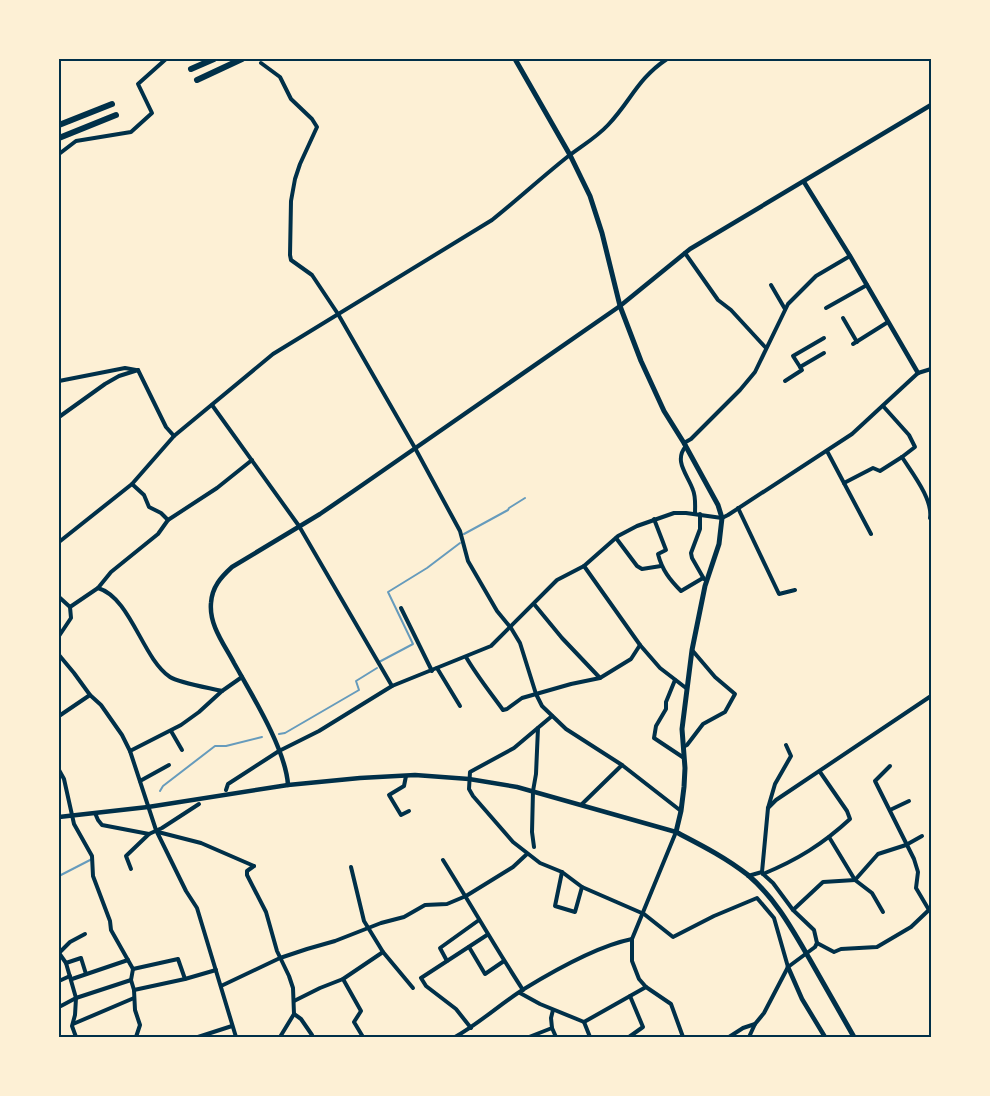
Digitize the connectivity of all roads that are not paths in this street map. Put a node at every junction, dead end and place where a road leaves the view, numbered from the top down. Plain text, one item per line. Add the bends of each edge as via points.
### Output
1 (166, 59) edge
2 (214, 59) edge
3 (242, 59) edge
4 (517, 59) edge
5 (667, 59) edge
6 (260, 63) dead end
7 (191, 69) dead end
8 (196, 80) dead end
9 (112, 104) dead end
10 (931, 105) edge
11 (116, 115) dead end
12 (59, 126) edge
13 (59, 138) edge
14 (59, 154) edge
15 (570, 155) junction
16 (804, 182) junction
17 (685, 253) junction
18 (850, 256) junction
19 (771, 285) dead end
20 (867, 285) junction
21 (620, 306) junction
22 (826, 308) dead end
23 (785, 309) junction
24 (338, 314) junction
25 (843, 318) dead end
26 (888, 322) junction
27 (824, 338) dead end
28 (766, 348) junction
29 (824, 353) dead end
30 (800, 367) junction
31 (931, 369) edge
32 (138, 370) junction
33 (918, 373) junction
34 (785, 381) dead end
35 (59, 382) edge
36 (212, 405) junction
37 (883, 406) junction
38 (59, 417) edge
39 (174, 436) junction
40 (685, 445) junction
41 (415, 448) junction
42 (827, 451) junction
43 (902, 457) junction
44 (252, 460) junction
45 (844, 483) junction
46 (132, 484) junction
47 (931, 494) edge
48 (927, 498) junction
49 (738, 508) junction
50 (697, 514) junction
51 (722, 518) junction
52 (930, 518) dead end
53 (654, 519) junction
54 (168, 520) junction
55 (299, 526) junction
56 (871, 534) dead end
57 (616, 538) junction
58 (59, 542) edge
59 (584, 566) junction
60 (661, 566) junction
61 (705, 580) junction
62 (98, 588) junction
63 (795, 590) dead end
64 (59, 597) edge
65 (534, 604) junction
66 (70, 607) junction
67 (401, 608) dead end
68 (511, 628) junction
69 (59, 636) edge
70 (640, 645) junction
71 (692, 650) junction
72 (59, 655) edge
73 (466, 657) junction
74 (437, 668) junction
75 (432, 670) junction
76 (242, 677) junction
77 (600, 678) junction
78 (675, 680) junction
79 (392, 686) junction
80 (686, 688) junction
81 (222, 691) junction
82 (536, 694) junction
83 (90, 695) junction
84 (931, 696) edge
85 (460, 706) dead end
86 (59, 716) edge
87 (552, 716) junction
88 (538, 728) junction
89 (171, 731) junction
90 (786, 745) dead end
91 (684, 747) junction
92 (182, 750) dead end
93 (280, 750) junction
94 (130, 751) junction
95 (684, 758) junction
96 (169, 765) dead end
97 (622, 765) junction
98 (890, 766) dead end
99 (59, 770) edge
100 (820, 772) junction
101 (406, 776) junction
102 (469, 779) junction
103 (140, 781) junction
104 (288, 786) junction
105 (226, 790) dead end
106 (533, 791) junction
107 (908, 801) dead end
108 (199, 804) dead end
109 (581, 805) junction
110 (148, 806) junction
111 (768, 808) junction
112 (890, 810) junction
113 (409, 811) dead end
114 (681, 811) junction
115 (96, 813) junction
116 (72, 816) junction
117 (59, 817) edge
118 (157, 831) junction
119 (676, 832) junction
120 (149, 834) junction
121 (922, 836) dead end
122 (829, 837) junction
123 (906, 845) junction
124 (534, 847) dead end
125 (527, 854) junction
126 (442, 860) dead end
127 (351, 867) dead end
128 (131, 869) dead end
129 (562, 872) junction
130 (762, 873) junction
131 (748, 876) junction
132 (855, 880) junction
133 (582, 887) junction
134 (466, 896) junction
135 (930, 909) edge
136 (793, 910) junction
137 (883, 912) dead end
138 (644, 914) junction
139 (479, 920) junction
140 (367, 929) junction
141 (85, 934) dead end
142 (487, 935) junction
143 (632, 939) junction
144 (817, 943) junction
145 (469, 948) junction
146 (383, 952) junction
147 (59, 953) edge
148 (806, 953) junction
149 (280, 958) junction
150 (128, 960) junction
151 (447, 961) junction
152 (504, 961) junction
153 (66, 963) junction
154 (788, 967) junction
155 (133, 969) junction
156 (216, 970) junction
157 (86, 974) junction
158 (71, 977) junction
159 (185, 979) junction
160 (343, 979) junction
161 (131, 980) junction
162 (59, 981) edge
163 (220, 986) junction
164 (646, 987) junction
165 (413, 988) dead end
166 (134, 990) junction
167 (522, 991) junction
168 (630, 996) junction
169 (76, 998) junction
170 (134, 998) junction
171 (294, 1001) junction
172 (59, 1007) edge
173 (553, 1010) junction
174 (294, 1014) junction
175 (584, 1022) junction
176 (73, 1024) junction
177 (756, 1024) junction
178 (232, 1026) junction
179 (552, 1028) junction
180 (469, 1029) junction
181 (312, 1035) dead end
182 (76, 1037) edge
183 (136, 1037) edge
184 (198, 1037) edge
185 (236, 1037) edge
186 (280, 1037) edge
187 (363, 1037) edge
188 (454, 1037) edge
189 (467, 1037) edge
190 (529, 1037) edge
191 (556, 1037) edge
192 (590, 1037) edge
193 (629, 1037) edge
194 (683, 1037) edge
195 (728, 1037) edge
196 (749, 1037) edge
197 (825, 1037) edge
198 (854, 1037) edge

1 - 14 street via 138,84 152,113 135,129 76,141
2 - 7 highway
3 - 8 highway
4 - 15 main road
5 - 15 street via 647,74 610,123
6 - 24 street via 280,77 291,100 316,123 295,179 291,201 290,255 312,275
9 - 12 highway
10 - 16 street
11 - 13 highway
15 - 21 main road via 590,196
15 - 24 street via 492,220
16 - 17 street
16 - 18 street
17 - 21 street
17 - 28 street via 718,300
18 - 20 street
18 - 23 street via 816,276
19 - 23 street
20 - 22 street
20 - 26 street
21 - 40 main road via 646,373
21 - 41 street
23 - 28 street
24 - 36 street via 274,354
24 - 41 street
25 - 26 street via 855,343
26 - 33 street
27 - 30 street via 793,356
28 - 40 street via 745,385
29 - 30 street
30 - 34 street via 802,370
31 - 33 street
32 - 35 street via 125,368
32 - 38 street via 105,384
32 - 39 street via 166,427
33 - 37 street
36 - 39 street
36 - 44 street
37 - 42 street
37 - 43 street via 909,435 915,447
39 - 46 street
40 - 50 street via 680,461 693,490
40 - 51 main road
41 - 55 street
41 - 68 street via 460,531 468,561 497,611
42 - 45 street
42 - 49 street
43 - 45 street via 880,471 873,468
43 - 48 street
44 - 54 street
44 - 55 street
45 - 56 street
46 - 54 street via 144,495 149,507 161,512
46 - 58 street
47 - 48 street
48 - 52 street
49 - 51 street
49 - 63 street via 779,594
50 - 51 street
50 - 53 street via 674,513
50 - 61 street via 700,529 691,552
51 - 61 main road via 719,544
53 - 57 street
53 - 60 street via 666,550 658,554
54 - 62 street via 158,534 111,572
55 - 76 street via 232,567 221,578 213,594 211,611 215,627
55 - 79 street
57 - 59 street
57 - 60 street via 637,566 642,569
59 - 65 street via 558,580
59 - 70 street
60 - 61 street via 681,591
61 - 71 main road
62 - 66 street
62 - 81 street via 120,606 158,665 171,678
64 - 66 street
65 - 68 street
65 - 77 street
66 - 69 street via 70,618
67 - 75 street
68 - 73 street via 491,646
68 - 82 street via 520,643
70 - 77 street via 631,659
70 - 78 street
71 - 80 main road
71 - 91 street via 735,694 725,712 703,724
72 - 83 street
73 - 74 street
73 - 82 street via 503,710 522,698
74 - 75 street
74 - 85 street
75 - 79 street
76 - 81 street
76 - 93 street
77 - 82 street
78 - 80 street
78 - 95 street via 654,738
79 - 93 street via 319,731
80 - 91 main road via 682,729
81 - 89 street
82 - 87 street
83 - 86 street
83 - 94 street via 101,705
84 - 100 street
87 - 88 street
87 - 97 street via 566,729
88 - 102 street via 514,748 470,772
88 - 106 street
89 - 92 street
89 - 94 street
90 - 111 street via 791,756 775,784
91 - 95 main road
93 - 104 street
93 - 105 street via 228,784
94 - 103 street
95 - 114 main road
96 - 103 street
97 - 109 street
97 - 114 street
98 - 112 street via 875,781
99 - 116 street
100 - 111 street
100 - 122 street via 850,819
101 - 102 street
101 - 104 street
101 - 113 street via 404,786 389,794 401,815
102 - 106 street
102 - 125 street via 469,789 474,796
103 - 110 street
104 - 110 street
106 - 109 street
106 - 124 street
107 - 112 street
108 - 118 street
109 - 119 street
110 - 115 street
110 - 118 street
111 - 130 street
112 - 123 street
114 - 119 main road
115 - 116 street
115 - 120 street via 102,825
116 - 117 street
116 - 150 street via 92,856 93,876 111,930
118 - 120 street
118 - 149 street via 201,843 254,866 247,875 266,912
118 - 156 street via 197,908
119 - 131 main road via 711,850
119 - 138 street
120 - 128 street via 126,856
121 - 123 street
122 - 130 street via 813,850
122 - 132 street
123 - 132 street via 878,854
123 - 135 street via 918,872 916,888
125 - 129 street
125 - 134 street via 513,867
126 - 134 street
127 - 140 street
129 - 133 street
129 - 133 street via 555,906 575,912
130 - 131 street
130 - 136 street
131 - 148 main road via 774,902
132 - 136 street via 823,882
132 - 137 street via 872,893
133 - 138 street
134 - 139 street
134 - 140 street via 447,904 425,906
135 - 144 street via 911,927 877,947 834,952
136 - 144 street via 814,930
138 - 143 street
138 - 154 street via 673,937 757,898 774,918
139 - 142 street
139 - 151 street via 440,948
140 - 146 street
140 - 149 street
141 - 147 street
142 - 145 street
142 - 152 street
143 - 164 street via 632,961
143 - 167 street via 614,942 590,953
144 - 148 street
145 - 151 street
145 - 152 street via 486,974
146 - 160 street
146 - 165 street
147 - 153 street
148 - 154 street
148 - 198 main road
149 - 163 street
149 - 171 street via 289,976
150 - 155 street
150 - 157 street
151 - 180 street via 421,978 426,986 456,1009
152 - 167 street
153 - 157 street via 81,958
153 - 158 street
154 - 177 street
154 - 197 street via 802,999
155 - 159 street via 178,959
155 - 161 street
156 - 159 street
156 - 163 street
157 - 158 street
158 - 162 street
158 - 169 street
159 - 166 street
160 - 171 street
160 - 187 street via 361,1011 354,1022
161 - 166 street
161 - 169 street
163 - 178 street
164 - 168 street
164 - 194 street via 671,1004
166 - 170 street
167 - 173 street
167 - 180 street
168 - 175 street
168 - 193 street via 643,1027
169 - 172 street
169 - 176 street
170 - 176 street
170 - 183 street via 140,1025
171 - 174 street
173 - 175 street
173 - 179 street
174 - 181 street
174 - 186 street
175 - 192 street
176 - 182 street
177 - 195 street
177 - 196 street
178 - 184 street
178 - 185 street
179 - 190 street
179 - 191 street
180 - 188 street
180 - 189 street

